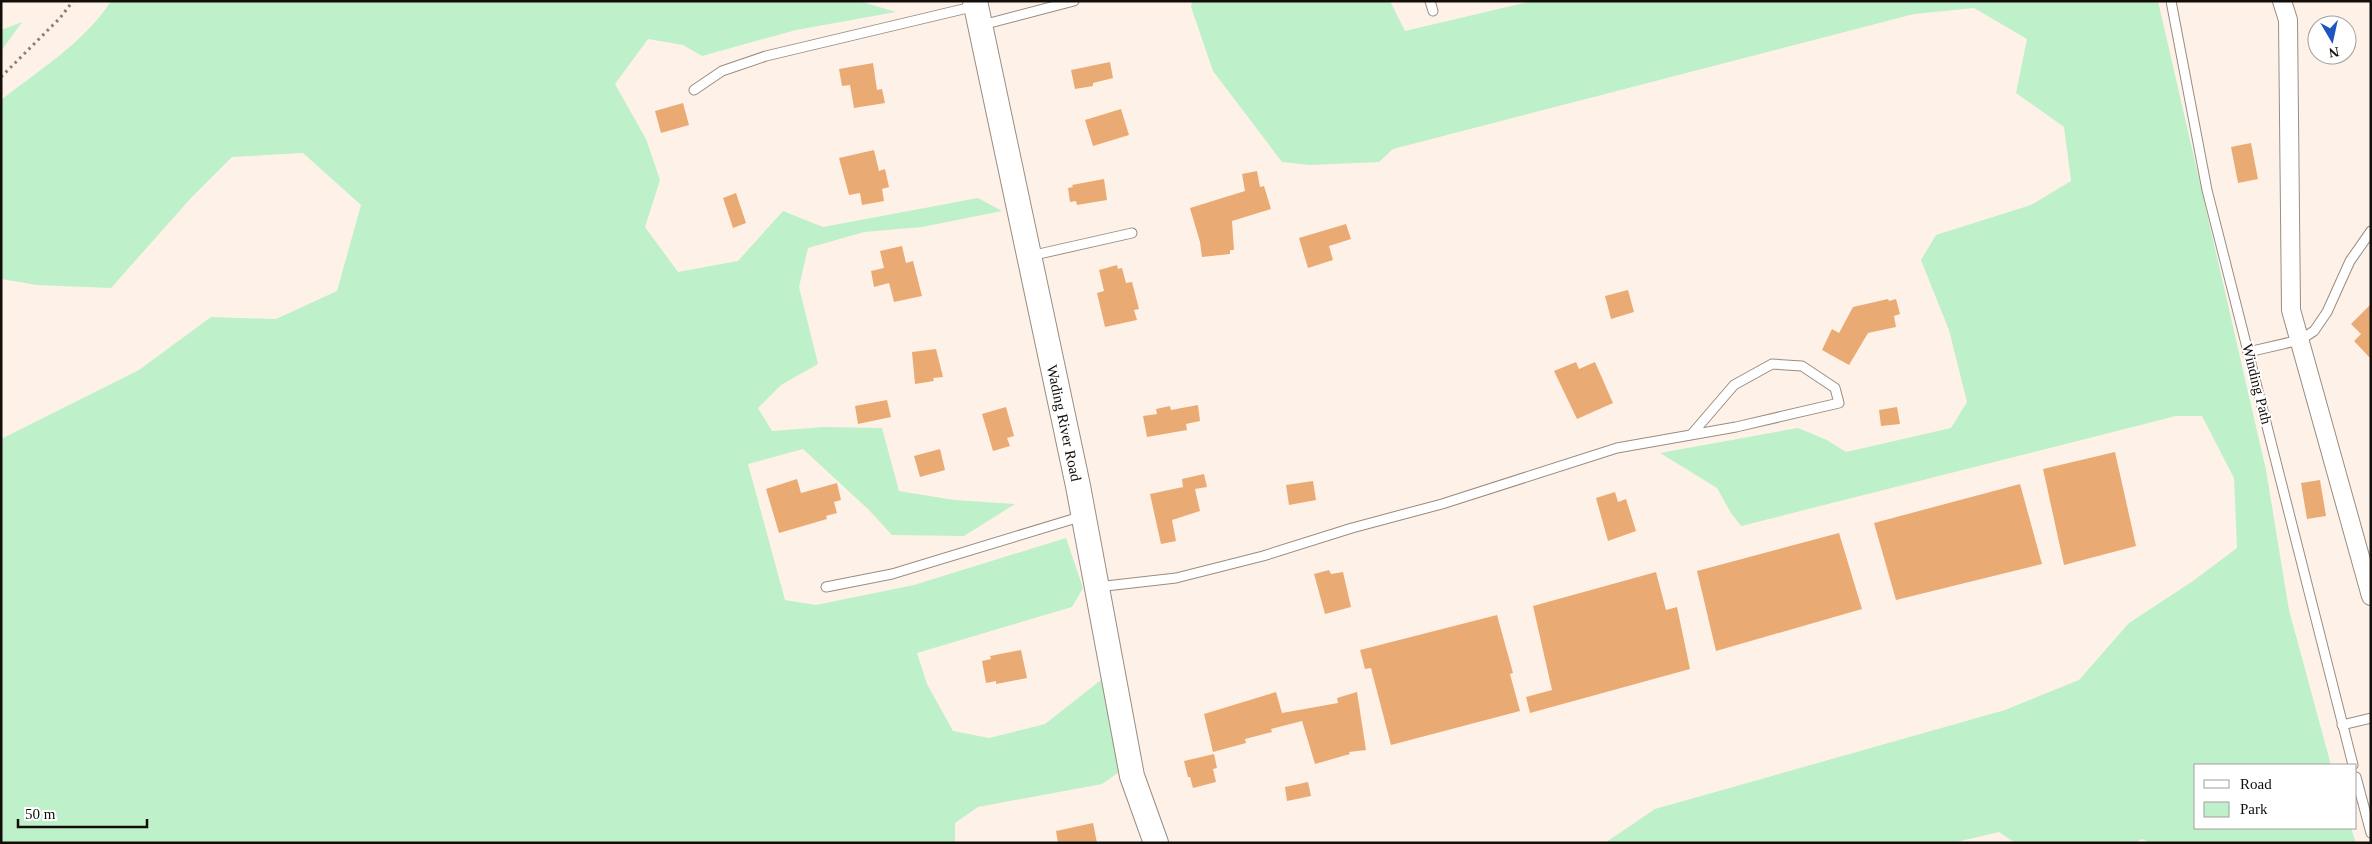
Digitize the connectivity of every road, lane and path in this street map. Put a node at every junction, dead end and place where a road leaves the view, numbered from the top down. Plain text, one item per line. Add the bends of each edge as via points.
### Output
1 (73, 1) edge
2 (1074, 1) edge
3 (1430, 1) edge
4 (2171, 1) edge
5 (2282, 1) edge
6 (977, 11) edge
7 (1433, 11) dead end
8 (1, 76) edge
9 (694, 90) dead end
10 (2371, 231) edge
11 (1132, 233) dead end
12 (1029, 256) junction
13 (2300, 340) junction
14 (2248, 352) junction
15 (1691, 435) junction
16 (1083, 516) junction
17 (826, 587) dead end
18 (1097, 587) junction
19 (2371, 596) edge
20 (2371, 718) edge
21 (2342, 725) junction
22 (2353, 764) edge
23 (2357, 781) edge
24 (2371, 833) edge
25 (1156, 843) edge

1 - 8 path
2 - 6 lane
3 - 7 lane
4 - 14 lane, Winding Path via 2207,190
5 - 13 street via 2288,20 2291,310
6 - 9 lane via 766,56 722,71
6 - 12 main road, Wading River Road
10 - 13 lane via 2350,261 2323,318 2314,331
11 - 12 lane
12 - 16 main road, Wading River Road
13 - 14 lane
13 - 19 street
14 - 21 lane, Winding Path
15 - 15 lane via 1839,403 1835,388 1802,366 1772,364 1734,385
15 - 18 lane via 1617,448 1263,556 1176,578
16 - 17 lane via 892,574
16 - 18 main road, Wading River Road
18 - 25 main road, Wading River Road via 1132,776
20 - 21 lane
21 - 22 lane, Winding Path
23 - 24 lane

